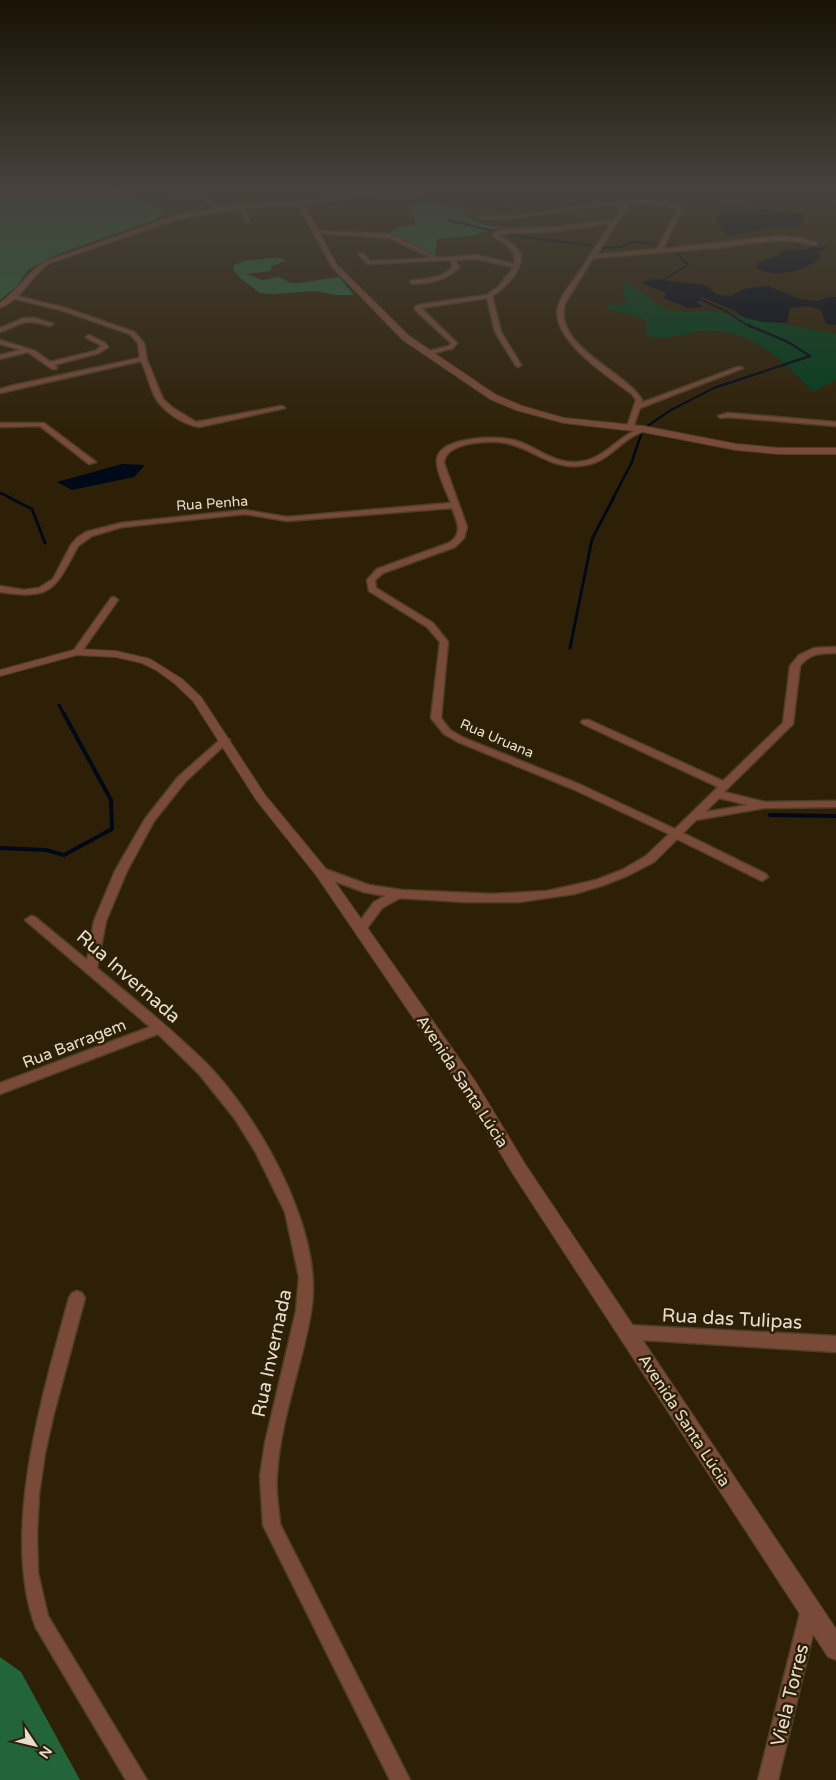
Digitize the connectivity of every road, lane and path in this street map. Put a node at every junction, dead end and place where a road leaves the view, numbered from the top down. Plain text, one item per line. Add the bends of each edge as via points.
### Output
1 (34, 273) edge
2 (341, 273) edge
3 (449, 273) edge
4 (513, 273) edge
5 (581, 273) edge
6 (412, 282) dead end
7 (489, 296) junction
8 (13, 297) junction
9 (0, 306) edge
10 (50, 324) dead end
11 (0, 330) edge
12 (89, 337) dead end
13 (0, 342) edge
14 (28, 350) junction
15 (428, 353) junction
16 (0, 357) edge
17 (144, 359) junction
18 (49, 364) junction
19 (518, 365) dead end
20 (740, 368) dead end
21 (63, 376) junction
22 (0, 390) edge
23 (639, 406) junction
24 (282, 408) dead end
25 (720, 416) dead end
26 (836, 424) edge
27 (0, 425) edge
28 (630, 427) junction
29 (646, 429) junction
30 (836, 451) edge
31 (92, 462) dead end
32 (456, 504) junction
33 (0, 589) edge
34 (114, 600) dead end
35 (836, 650) edge
36 (77, 652) junction
37 (0, 673) edge
38 (586, 722) dead end
39 (225, 740) junction
40 (725, 786) junction
41 (716, 794) junction
42 (836, 804) edge
43 (764, 805) junction
44 (694, 817) junction
45 (677, 834) junction
46 (321, 872) junction
47 (762, 877) dead end
48 (400, 894) junction
49 (30, 920) dead end
50 (361, 928) junction
51 (91, 968) junction
52 (160, 1028) junction
53 (0, 1089) edge
54 (76, 1298) dead end
55 (626, 1332) junction
56 (836, 1344) edge
57 (810, 1609) junction
58 (836, 1650) edge
59 (136, 1780) edge
60 (400, 1780) edge
61 (768, 1780) edge

1 - 8 street
2 - 15 street via 406,338
3 - 6 street via 432,281
4 - 7 street
5 - 23 street via 561,304 561,324 581,350 635,393
7 - 15 street via 418,307 454,343 452,347
7 - 19 street via 499,336
8 - 9 street
8 - 17 street via 63,309 132,333 140,338
10 - 11 street via 24,318
12 - 18 street via 105,347
13 - 14 street
14 - 16 street
14 - 18 street
15 - 28 street via 493,397 519,408 564,420
17 - 21 street
17 - 24 street via 160,401 194,424
18 - 21 street
20 - 23 street
21 - 22 street
23 - 28 street
25 - 26 street
27 - 31 street via 42,424
28 - 29 street
29 - 30 street via 745,448
29 - 32 street, Rua Uruana via 627,434 599,460 576,464 554,462 521,445 501,440 455,445 445,450 440,464
32 - 33 street, Rua Penha via 287,519 244,512 121,524 80,540 56,580 42,590 24,593
32 - 45 street, Rua Uruana via 464,527 460,540 452,546 380,571 371,580 372,590 379,596 430,625 444,642 436,718 440,724 461,740 577,787
34 - 36 street
35 - 40 street via 814,651 802,656 795,666 788,724
36 - 37 street, Avenida Santa Lúcia
36 - 39 street, Avenida Santa Lúcia via 129,656 160,668 190,691
38 - 40 street
39 - 46 street, Avenida Santa Lúcia via 261,798
39 - 51 street via 182,779 150,819 121,871 100,921
40 - 41 street
41 - 43 street
41 - 44 street
42 - 43 street
43 - 44 street
44 - 45 street
45 - 47 street
45 - 48 street via 650,859 628,873 572,891 479,899
46 - 48 street via 369,889
46 - 50 street, Avenida Santa Lúcia
48 - 50 street via 378,905
49 - 51 street, Rua Invernada
50 - 55 street, Avenida Santa Lúcia via 469,1086 519,1169
51 - 52 street, Rua Invernada
52 - 53 street, Rua Barragem
52 - 60 street, Rua Invernada via 204,1070 240,1115 292,1212 306,1277 304,1311 268,1476 272,1525
54 - 59 street via 33,1474 26,1534 30,1572 37,1611
55 - 56 street, Rua das Tulipas
55 - 57 street, Avenida Santa Lúcia
57 - 58 street, Avenida Santa Lúcia
57 - 61 street, Viela Torres

